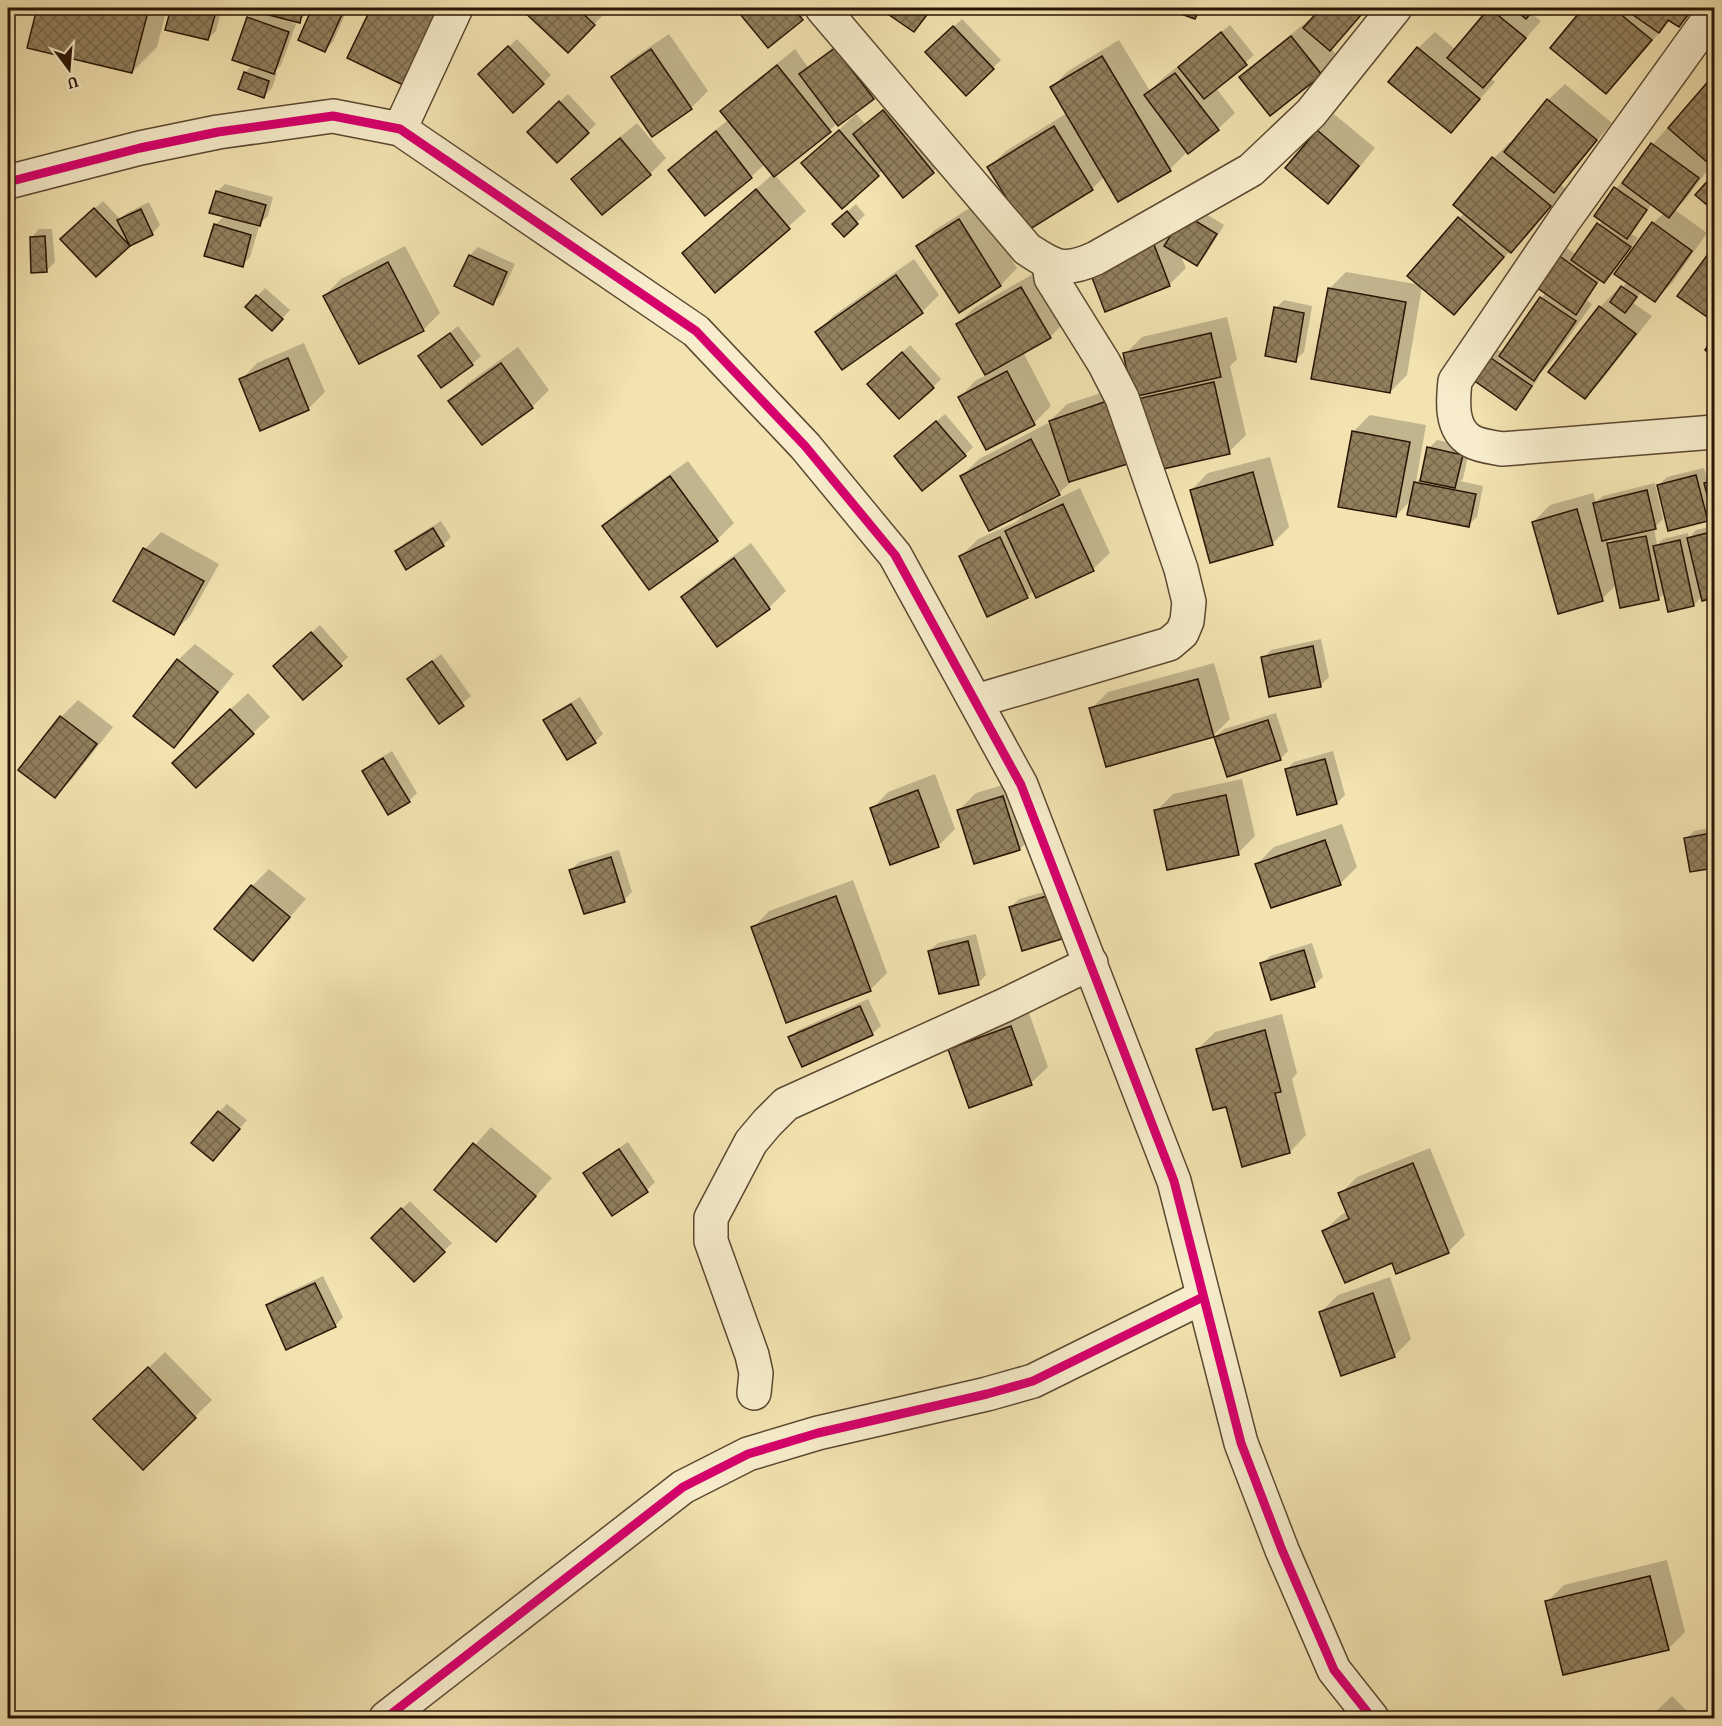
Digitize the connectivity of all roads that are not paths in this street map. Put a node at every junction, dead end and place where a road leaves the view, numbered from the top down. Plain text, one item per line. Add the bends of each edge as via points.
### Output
1 (456, 8) edge
2 (822, 8) edge
3 (1395, 8) edge
4 (1714, 12) edge
5 (400, 129) junction
6 (8, 182) edge
7 (1048, 263) junction
8 (1714, 432) edge
9 (976, 702) junction
10 (1091, 963) junction
11 (1203, 1297) junction
12 (754, 1393) dead end
13 (386, 1719) edge
14 (1372, 1719) edge

1 - 5 street
2 - 7 street via 1027,249
3 - 7 street via 1311,113 1251,170 1089,262 1066,268
4 - 8 street via 1565,219 1455,381 1453,404 1456,423 1468,440 1502,449
5 - 6 street via 333,116 218,132
5 - 9 street via 696,331 805,446 895,555
7 - 9 street via 1051,278 1112,378 1130,418 1181,569 1189,602 1187,621 1182,633 1169,644
9 - 10 street via 1022,785
10 - 11 street via 1174,1181
10 - 12 street via 786,1104 751,1142 711,1218 711,1241 752,1355 756,1373
11 - 13 street via 1033,1381 818,1433 748,1454 683,1486
11 - 14 street via 1241,1443 1282,1550 1334,1670

